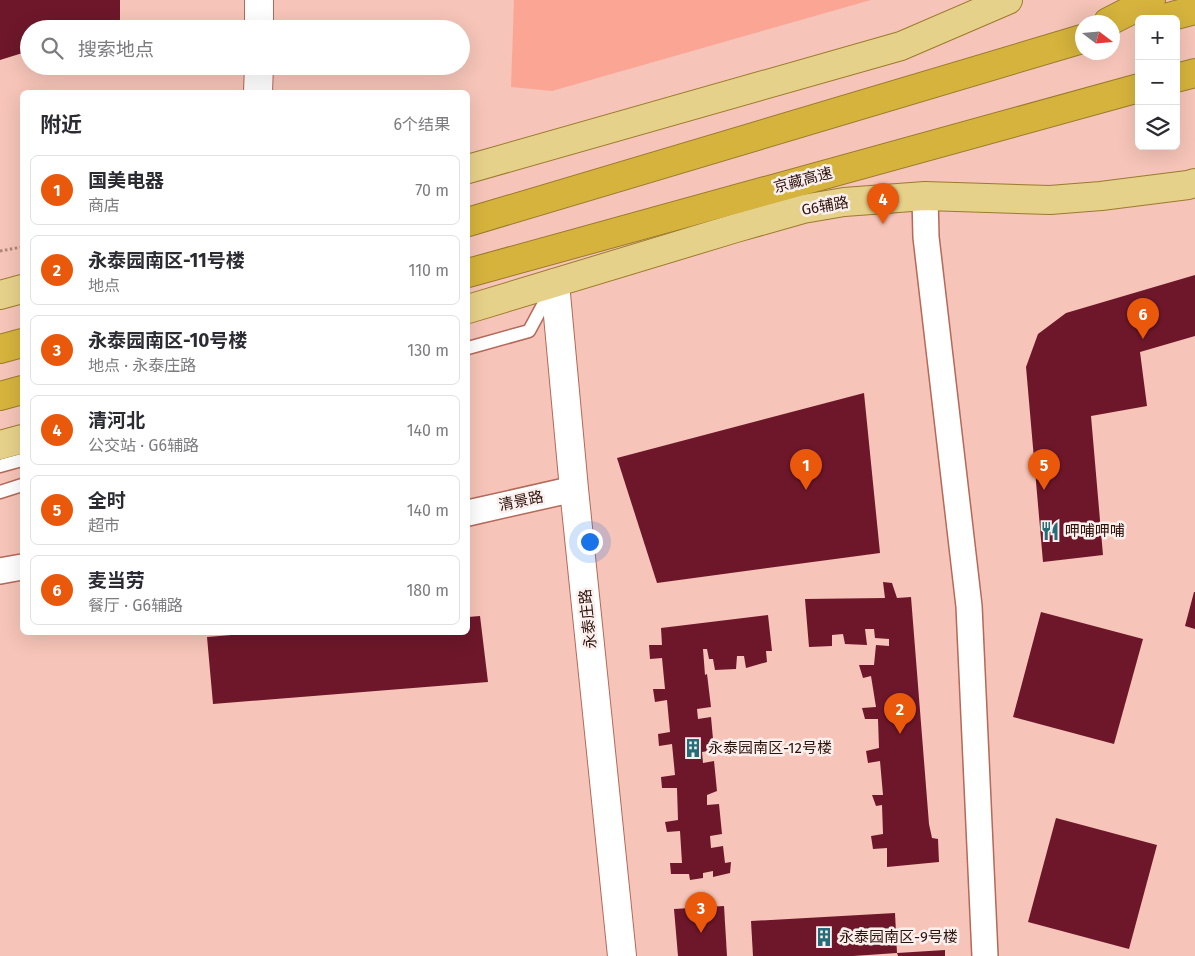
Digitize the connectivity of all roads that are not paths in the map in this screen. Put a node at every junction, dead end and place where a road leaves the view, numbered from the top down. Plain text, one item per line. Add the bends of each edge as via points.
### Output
1 (260, 0) edge
2 (273, 0) edge
3 (1008, 0) edge
4 (1151, 0) edge
5 (1195, 10) edge
6 (1177, 15) edge
7 (1120, 16) edge
8 (259, 20) edge
9 (273, 20) edge
10 (1135, 25) edge
11 (1120, 29) edge
12 (1075, 40) edge
13 (1195, 73) edge
14 (259, 75) edge
15 (272, 75) edge
16 (1180, 77) edge
17 (1135, 89) edge
18 (258, 90) edge
19 (272, 90) edge
20 (470, 168) edge
21 (1195, 183) edge
22 (926, 196) junction
23 (470, 221) edge
24 (470, 271) edge
25 (555, 283) junction
26 (20, 290) edge
27 (0, 295) edge
28 (470, 308) edge
29 (20, 344) edge
30 (470, 347) edge
31 (0, 349) edge
32 (20, 391) edge
33 (0, 396) edge
34 (20, 440) edge
35 (0, 445) edge
36 (20, 461) edge
37 (0, 466) edge
38 (20, 487) edge
39 (574, 489) junction
40 (0, 492) edge
41 (470, 513) edge
42 (20, 567) edge
43 (0, 572) edge
44 (622, 956) edge
45 (985, 956) edge

1 - 8 street
2 - 9 street
3 - 20 main road via 901,46
4 - 7 highway
5 - 6 highway
10 - 11 highway
12 - 23 highway
13 - 16 highway
14 - 18 street
15 - 19 street
17 - 24 highway, 京藏高速
21 - 22 main road, G6辅路 via 1050,200
22 - 25 main road, G6辅路 via 844,202 803,209
22 - 45 street via 926,237 969,606
25 - 28 main road, G6辅路
25 - 30 lane via 529,331
25 - 39 street, 永泰庄路
26 - 27 main road
29 - 31 highway
32 - 33 highway
34 - 35 main road
36 - 37 lane
38 - 40 lane
39 - 41 street, 清景路
39 - 44 street, 永泰庄路
42 - 43 street

